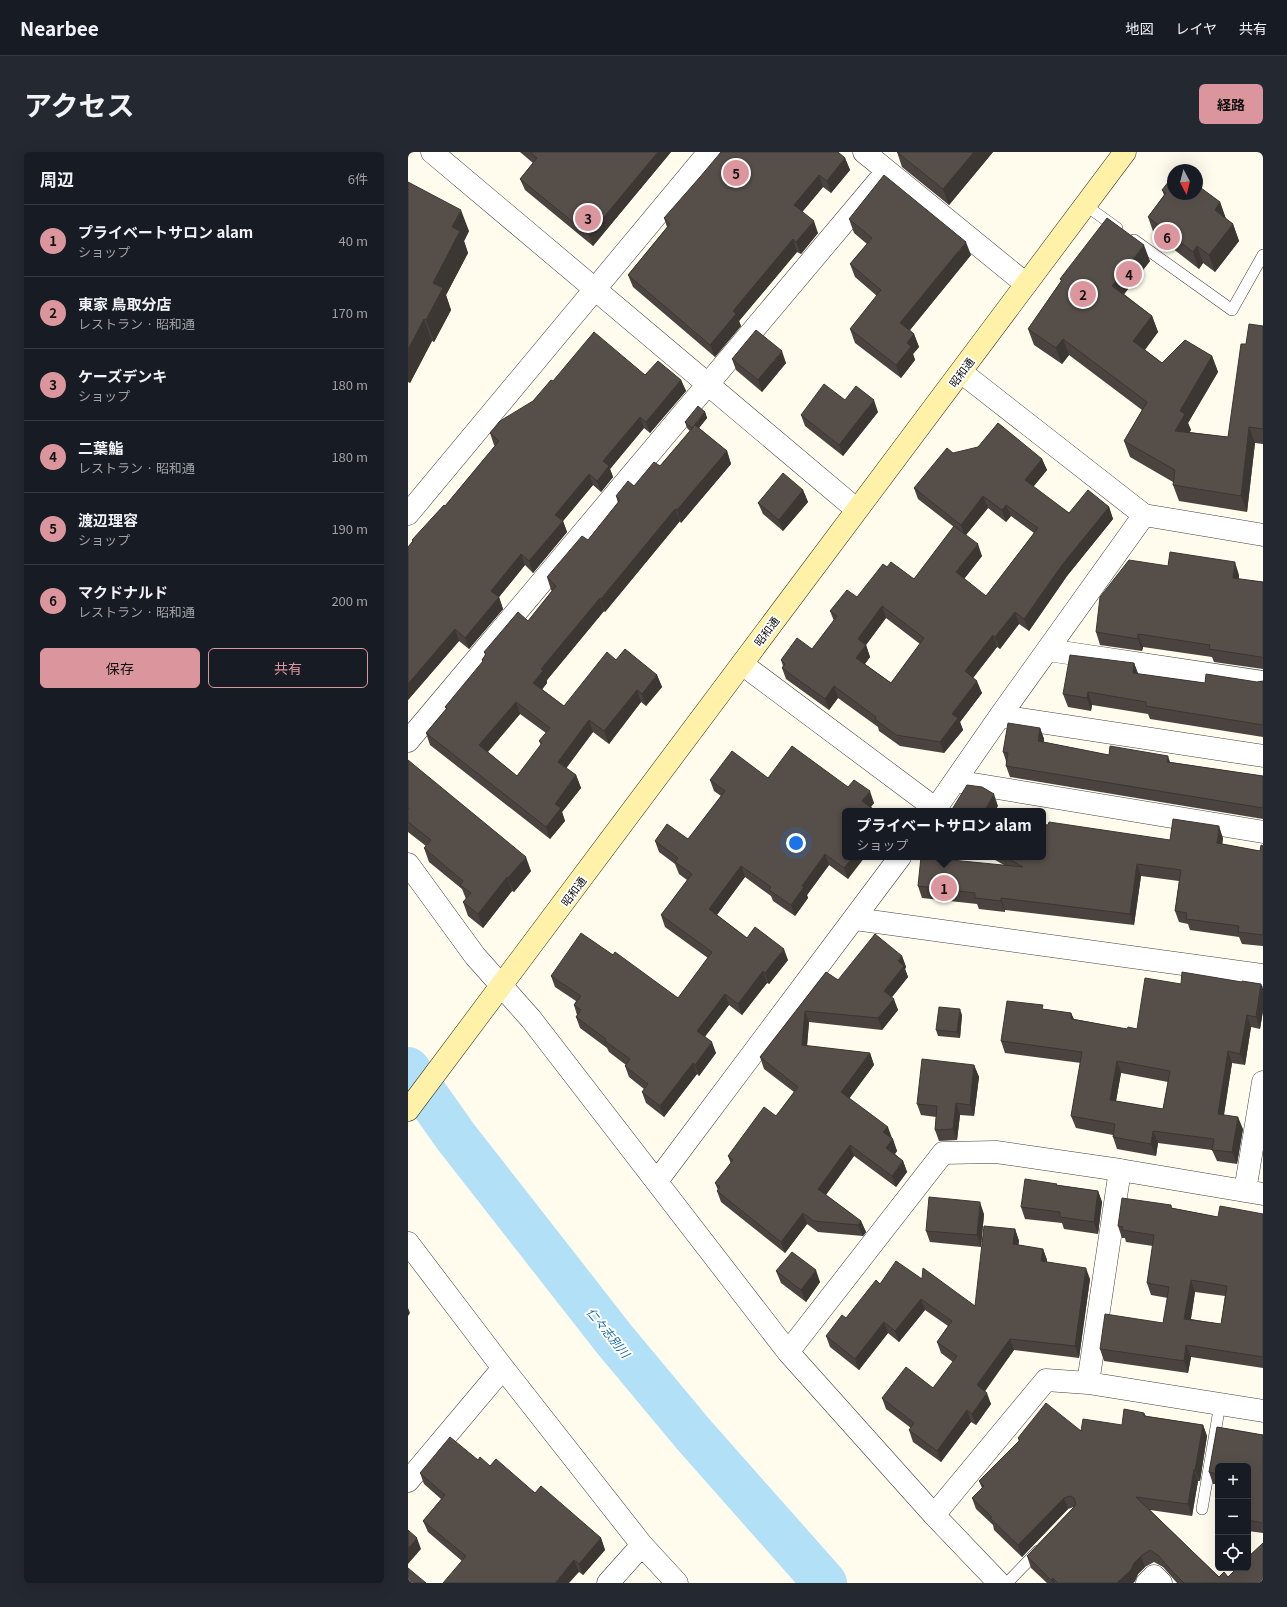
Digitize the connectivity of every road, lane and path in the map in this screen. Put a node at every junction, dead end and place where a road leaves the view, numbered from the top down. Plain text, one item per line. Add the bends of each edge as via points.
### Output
1 (432, 152) edge
2 (709, 152) edge
3 (864, 152) edge
4 (1125, 152) edge
5 (887, 171) junction
6 (1085, 205) junction
7 (1263, 255) edge
8 (1026, 284) junction
9 (596, 289) junction
10 (961, 372) junction
11 (708, 384) junction
12 (856, 509) junction
13 (408, 514) edge
14 (1144, 515) junction
15 (1263, 535) edge
16 (1048, 650) junction
17 (742, 664) junction
18 (1263, 682) edge
19 (1000, 716) junction
20 (408, 741) edge
21 (1263, 756) edge
22 (955, 781) junction
23 (932, 808) edge
24 (936, 808) edge
25 (1263, 832) edge
26 (898, 860) edge
27 (408, 864) edge
28 (855, 919) junction
29 (1263, 974) edge
30 (502, 986) junction
31 (1263, 1082) edge
32 (408, 1110) edge
33 (1120, 1170) junction
34 (657, 1181) junction
35 (1254, 1193) edge
36 (408, 1243) edge
37 (788, 1352) junction
38 (503, 1368) junction
39 (1088, 1383) junction
40 (1220, 1404) junction
41 (1263, 1411) edge
42 (408, 1481) edge
43 (1202, 1509) dead end
44 (934, 1515) junction
45 (1045, 1543) edge
46 (642, 1545) junction
47 (608, 1583) edge
48 (678, 1583) edge
49 (999, 1583) edge
50 (1007, 1583) edge
51 (1147, 1583) edge
52 (1161, 1583) edge

1 - 9 street
2 - 9 street
3 - 5 street
4 - 6 street, 昭和通
5 - 8 street
5 - 11 street
6 - 7 lane via 1232,310
6 - 8 street, 昭和通
8 - 10 street, 昭和通
9 - 11 street
9 - 13 street
10 - 12 street, 昭和通
10 - 14 street
11 - 12 street
11 - 20 street
12 - 17 street, 昭和通
14 - 15 street
14 - 16 street
16 - 18 street
16 - 19 street
17 - 23 street
17 - 30 street, 昭和通
19 - 21 street
19 - 22 street
22 - 24 street
22 - 25 street
26 - 28 street
27 - 30 street via 475,956
28 - 29 street
28 - 34 street
30 - 32 street, 昭和通
30 - 34 street via 531,1019
31 - 35 street
33 - 35 street
33 - 37 street via 996,1152 943,1153
33 - 39 street
34 - 37 street
36 - 38 street
37 - 44 street
38 - 42 street
38 - 46 street
39 - 40 street
39 - 44 street via 1046,1380
40 - 41 street
40 - 43 lane
44 - 49 street
45 - 50 lane
46 - 47 street
46 - 48 street
51 - 52 street via 1154,1576

